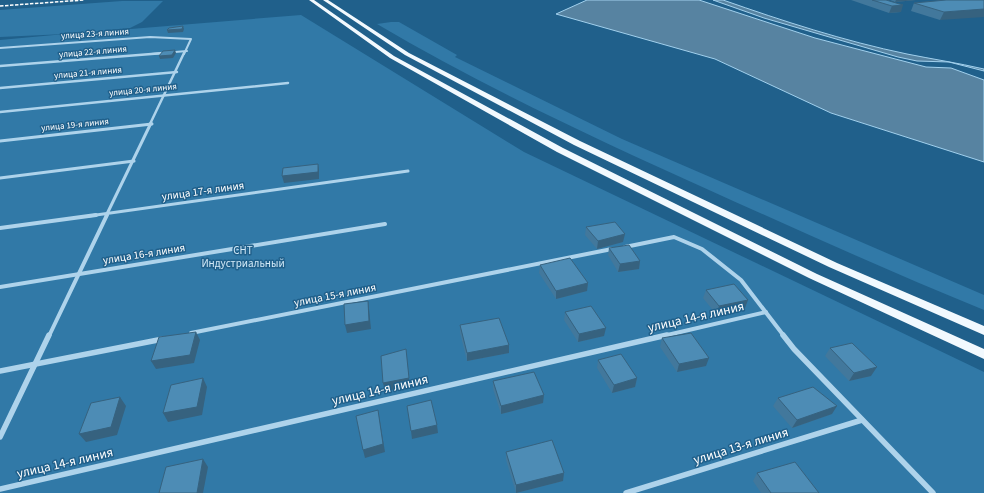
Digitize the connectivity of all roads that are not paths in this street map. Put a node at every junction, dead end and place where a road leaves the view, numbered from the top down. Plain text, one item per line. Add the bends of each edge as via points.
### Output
1 (311, 0) edge
2 (325, 0) edge
3 (0, 48) edge
4 (187, 51) junction
5 (0, 66) edge
6 (177, 72) junction
7 (288, 83) dead end
8 (0, 88) edge
9 (166, 95) junction
10 (0, 112) edge
11 (152, 124) junction
12 (0, 141) edge
13 (134, 161) junction
14 (408, 171) dead end
15 (0, 178) edge
16 (108, 214) junction
17 (385, 224) dead end
18 (0, 228) edge
19 (623, 247) edge
20 (615, 249) edge
21 (79, 274) junction
22 (0, 287) edge
23 (766, 312) junction
24 (984, 330) edge
25 (184, 335) edge
26 (169, 338) edge
27 (984, 354) edge
28 (35, 365) junction
29 (0, 371) edge
30 (862, 420) junction
31 (0, 437) edge
32 (0, 489) edge
33 (626, 493) edge
34 (933, 493) edge

1 - 27 main road via 392,57 560,150 813,276
2 - 24 main road via 406,54 577,143 833,264
3 - 4 street, улица 23-я линия via 166,37 191,40
4 - 5 street, улица 22-я линия
4 - 6 street
6 - 8 street, улица 21-я линия
6 - 9 street
7 - 9 street, улица 20-я линия
9 - 10 street, улица 20-я линия
9 - 11 street
11 - 12 street, улица 19-я линия
11 - 13 street
13 - 15 street
13 - 16 street
14 - 16 street, улица 17-я линия
16 - 18 street, улица 17-я линия
16 - 21 street
17 - 21 street, улица 16-я линия
19 - 23 street via 674,237 702,249 741,280
20 - 25 street, улица 15-я линия
21 - 22 street, улица 16-я линия
21 - 28 street
23 - 30 street via 794,349
23 - 32 street, улица 14-я линия
26 - 28 street
28 - 29 street
28 - 31 street
30 - 33 street, улица 13-я линия
30 - 34 street

